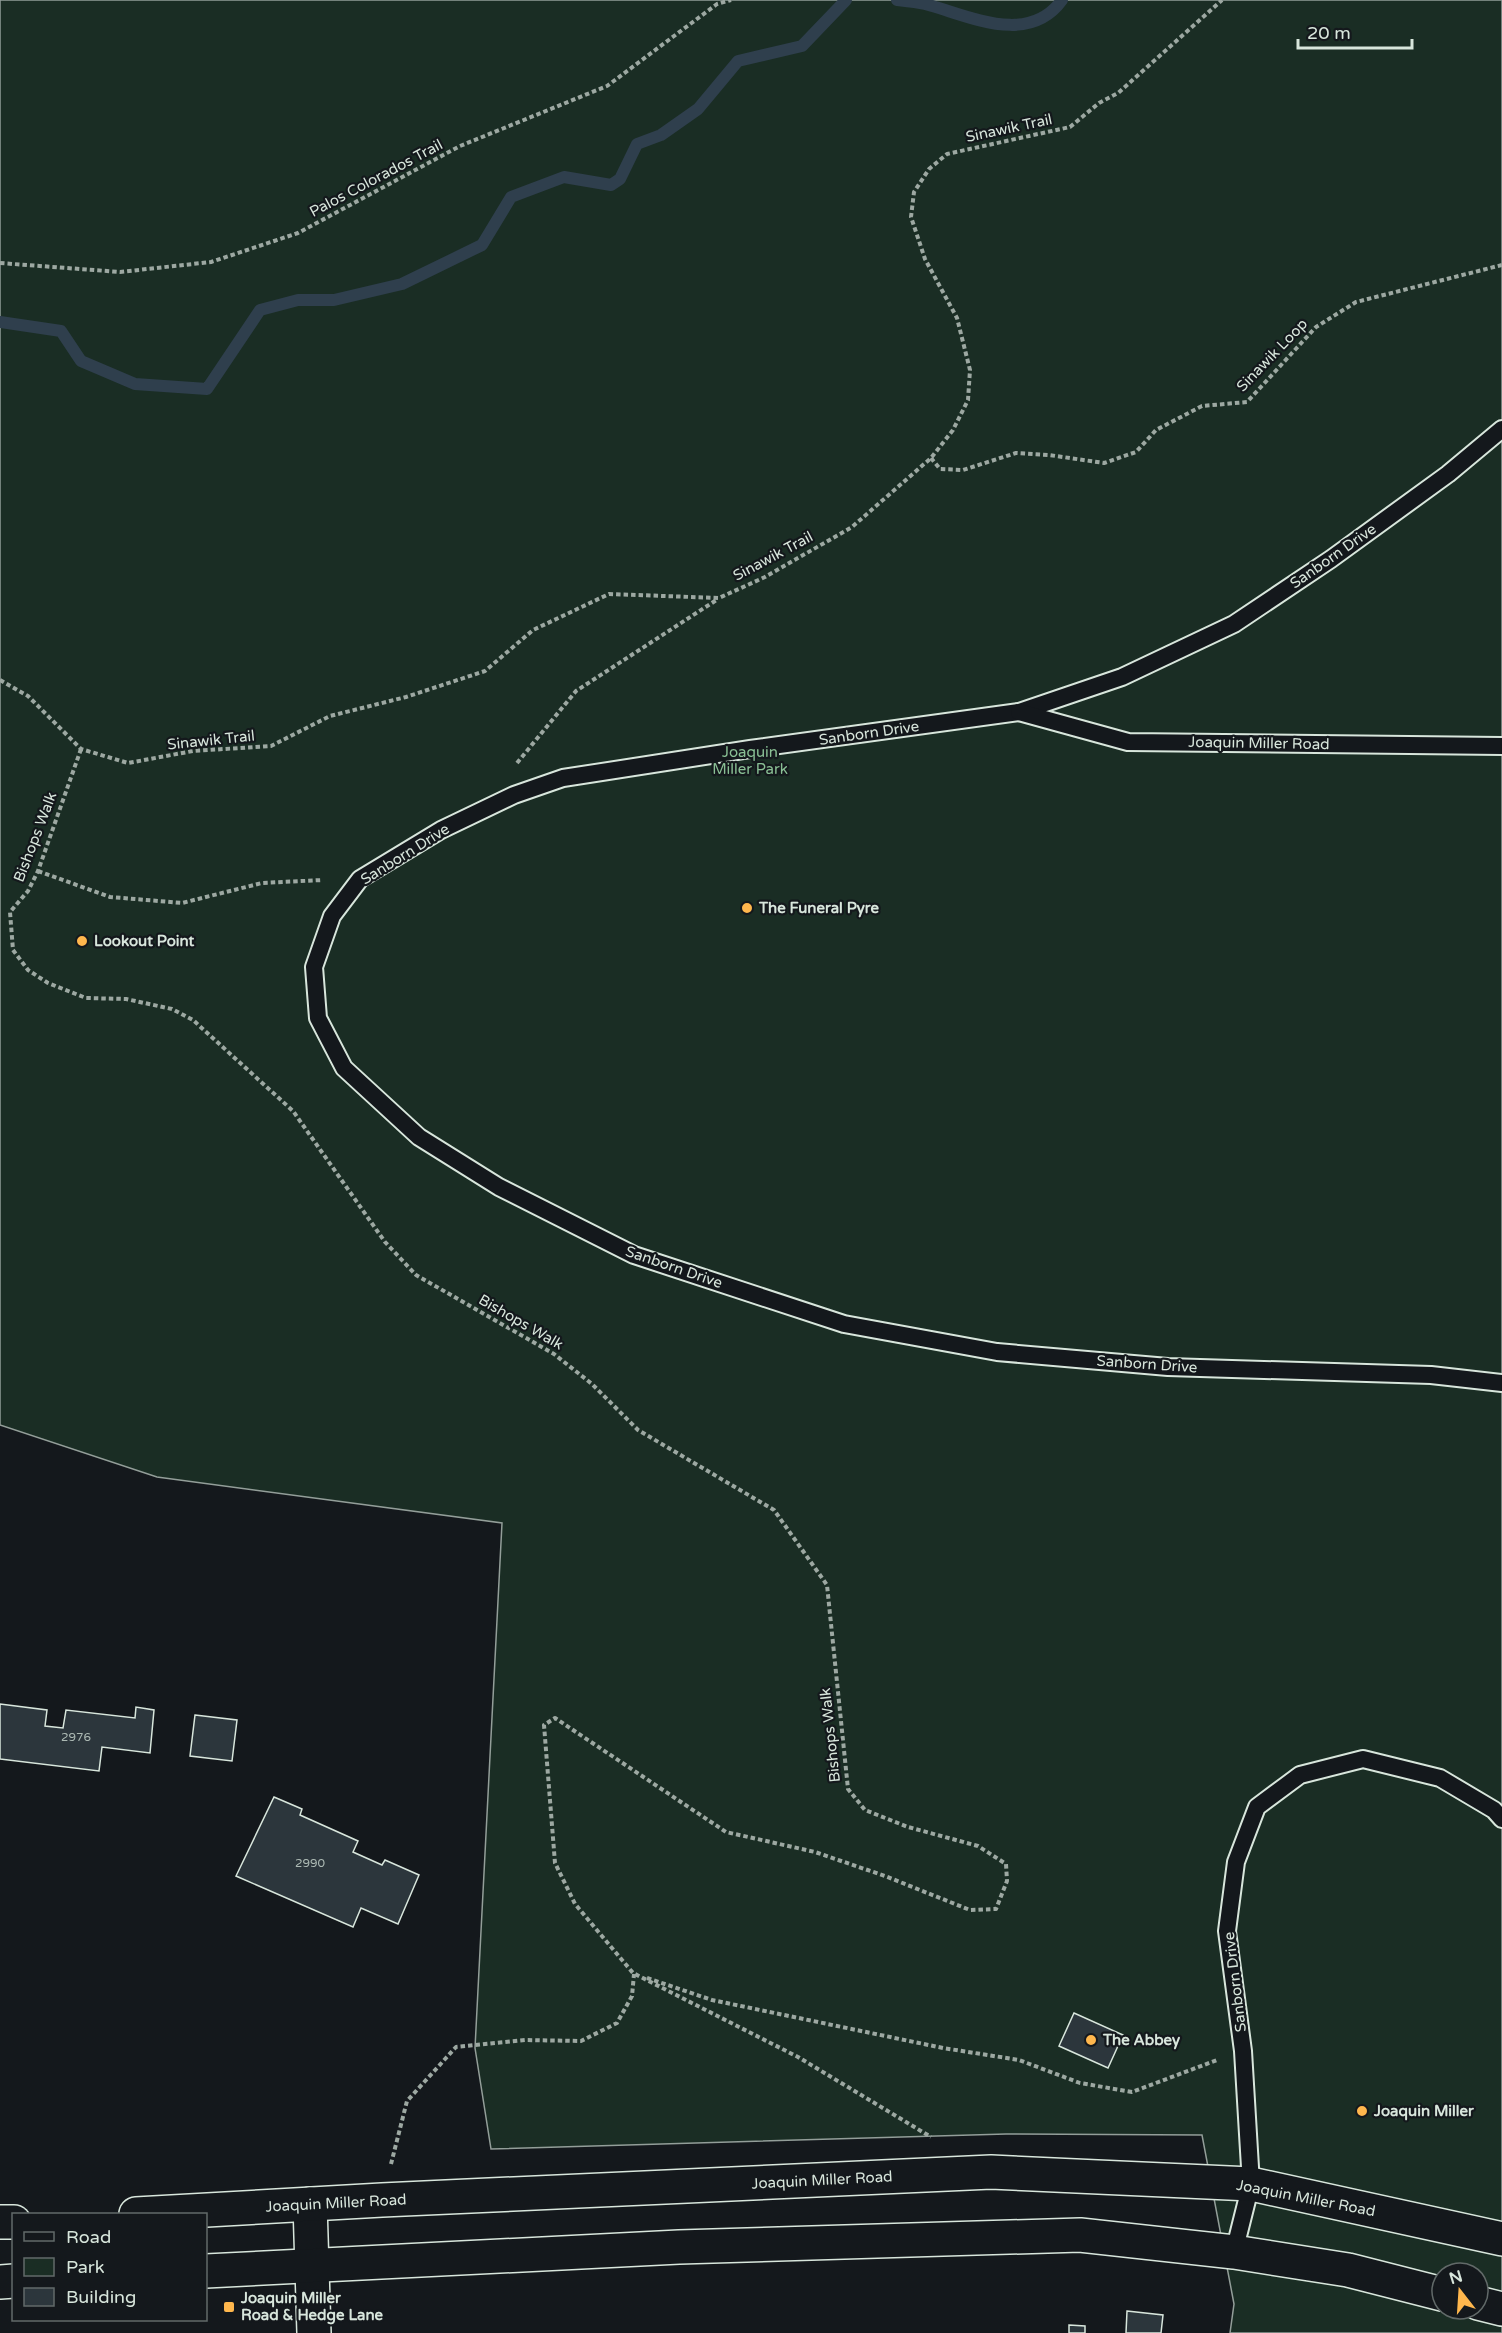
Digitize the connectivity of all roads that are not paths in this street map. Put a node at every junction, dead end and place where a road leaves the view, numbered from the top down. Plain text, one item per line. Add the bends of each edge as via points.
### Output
1 (1502, 429) edge
2 (1019, 712) junction
3 (1502, 746) edge
4 (1502, 1383) edge
5 (1502, 1819) edge
6 (1251, 2184) junction
7 (310, 2204) junction
8 (153, 2213) edge
9 (1502, 2239) edge
10 (1234, 2252) junction
11 (313, 2265) junction
12 (207, 2271) edge
13 (1430, 2291) edge
14 (314, 2333) edge

1 - 2 lane, Sanborn Drive via 1331,559 1234,624 1122,676
2 - 3 lane, Joaquin Miller Road via 1128,742
2 - 4 lane, Sanborn Drive via 563,778 514,795 441,830 360,879 332,915 314,967 318,1018 344,1068 419,1137 499,1186 634,1256 844,1324 997,1352 1168,1367 1431,1375
5 - 6 lane, Sanborn Drive via 1494,1810 1440,1778 1363,1759 1300,1775 1257,1807 1236,1862 1227,1931 1243,2051
6 - 7 main road, Joaquin Miller Road via 991,2172
6 - 9 main road, Joaquin Miller Road
6 - 10 lane, Sanborn Drive
7 - 8 main road, Joaquin Miller Road
7 - 11 main road
10 - 11 main road via 1080,2235 667,2247
10 - 13 main road via 1348,2270
11 - 12 main road
11 - 14 main road

